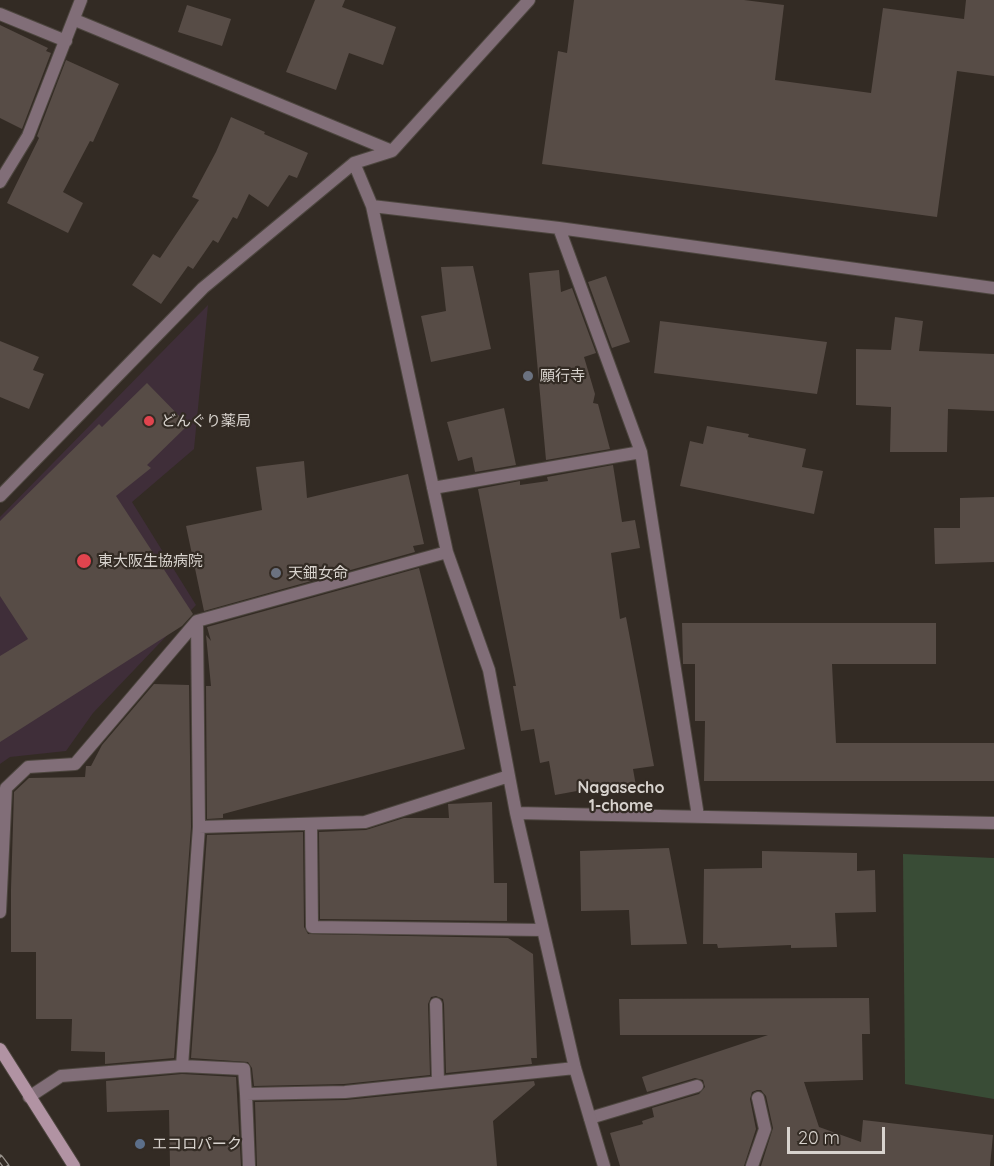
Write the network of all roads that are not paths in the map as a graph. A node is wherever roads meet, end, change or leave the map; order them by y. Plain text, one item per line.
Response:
1 (81, 0) edge
2 (529, 0) edge
3 (0, 14) edge
4 (75, 20) junction
5 (66, 40) junction
6 (392, 151) junction
7 (354, 163) junction
8 (0, 182) edge
9 (372, 206) junction
10 (559, 228) junction
11 (994, 288) edge
12 (641, 452) junction
13 (433, 488) junction
14 (0, 496) edge
15 (447, 552) junction
16 (197, 621) junction
17 (509, 776) junction
18 (516, 813) junction
19 (698, 816) junction
20 (994, 823) edge
21 (311, 824) junction
22 (199, 827) junction
23 (0, 912) edge
24 (543, 930) junction
25 (436, 1004) dead end
26 (0, 1049) edge
27 (182, 1066) junction
28 (575, 1068) junction
29 (438, 1082) junction
30 (698, 1086) dead end
31 (246, 1094) junction
32 (29, 1097) junction
33 (758, 1098) dead end
34 (590, 1118) junction
35 (74, 1166) edge
36 (249, 1166) edge
37 (604, 1166) edge
38 (752, 1166) edge

1 - 4 street
2 - 6 street
3 - 5 street
4 - 5 street
4 - 6 street
5 - 8 street
6 - 7 street
7 - 9 street
7 - 14 street
9 - 10 street
9 - 13 street
10 - 11 street
10 - 12 street
12 - 13 street
12 - 19 street
13 - 15 street
15 - 16 street
15 - 17 street
16 - 22 street
16 - 23 street
17 - 18 street
17 - 21 street
18 - 19 street
18 - 24 street
19 - 20 street
21 - 22 street
21 - 24 street
22 - 27 street
24 - 28 street
25 - 29 street
26 - 32 street
27 - 31 street
27 - 32 street
28 - 29 street
28 - 34 street
29 - 31 street
30 - 34 street
31 - 36 street
32 - 35 street
33 - 38 street
34 - 37 street

